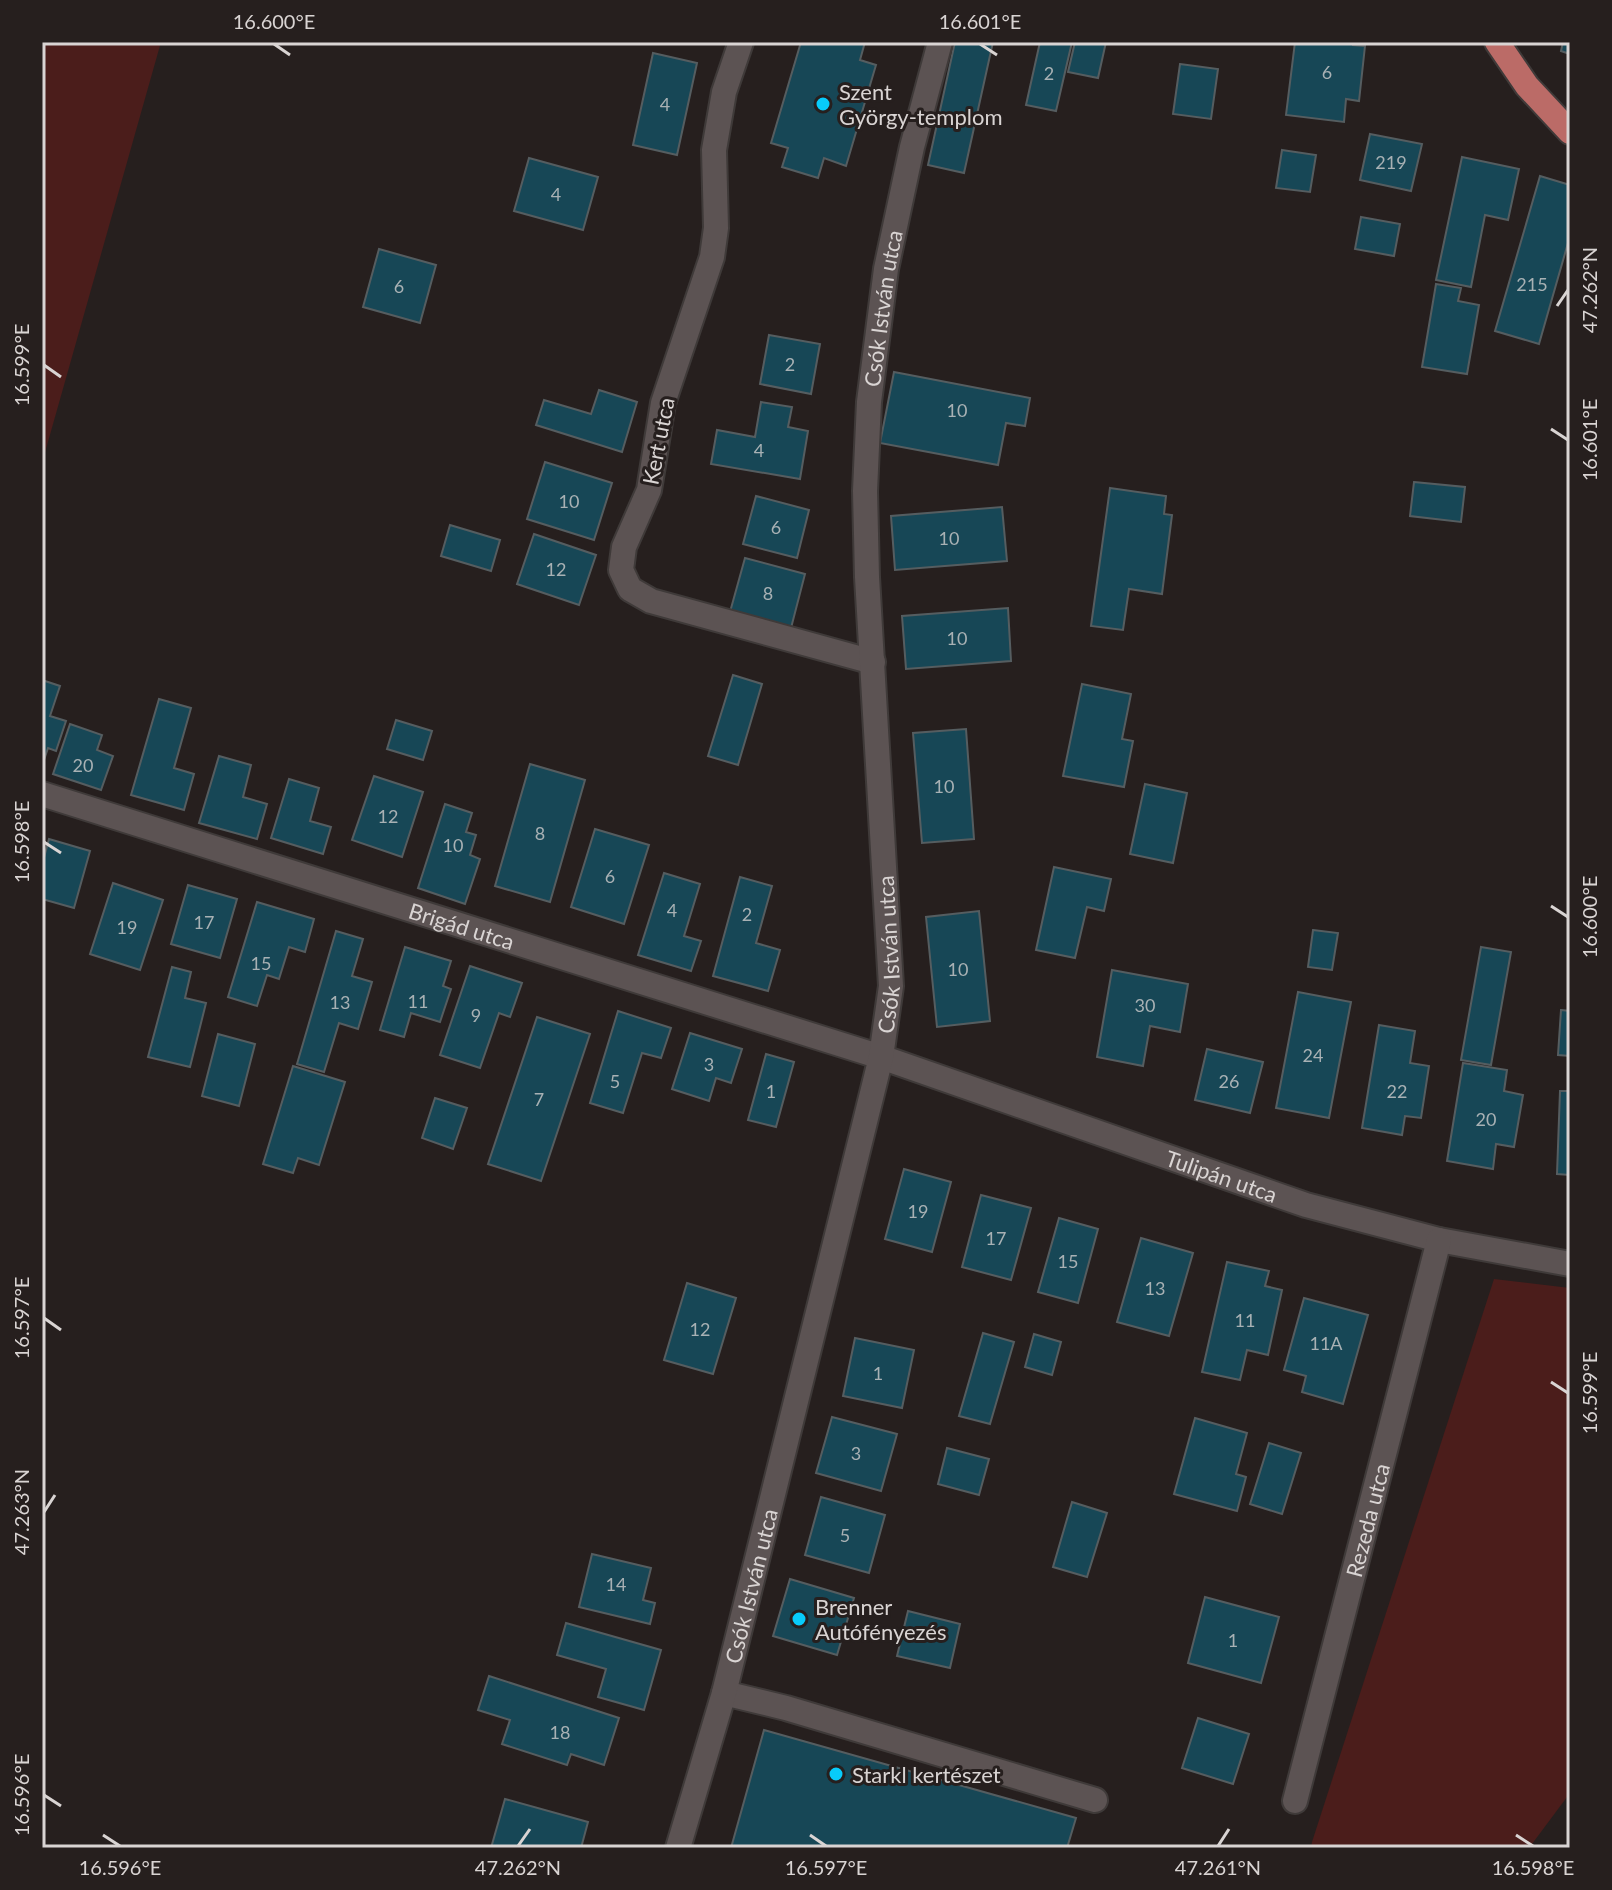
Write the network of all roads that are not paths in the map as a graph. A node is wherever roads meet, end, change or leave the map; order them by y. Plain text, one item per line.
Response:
1 (741, 42) edge
2 (940, 42) edge
3 (1497, 42) edge
4 (1570, 132) edge
5 (873, 662) junction
6 (42, 794) edge
7 (881, 1057) junction
8 (1439, 1240) junction
9 (1570, 1264) edge
10 (724, 1693) junction
11 (1095, 1800) dead end
12 (1295, 1801) dead end
13 (678, 1848) edge

1 - 5 street, Kert utca
2 - 5 street, Csók István utca
3 - 4 main road
5 - 7 street, Csók István utca
6 - 7 street, Brigád utca
7 - 8 street, Tulipán utca
7 - 10 street, Csók István utca
8 - 9 street, Tulipán utca
8 - 12 street, Rezeda utca
10 - 11 street
10 - 13 street, Csók István utca

